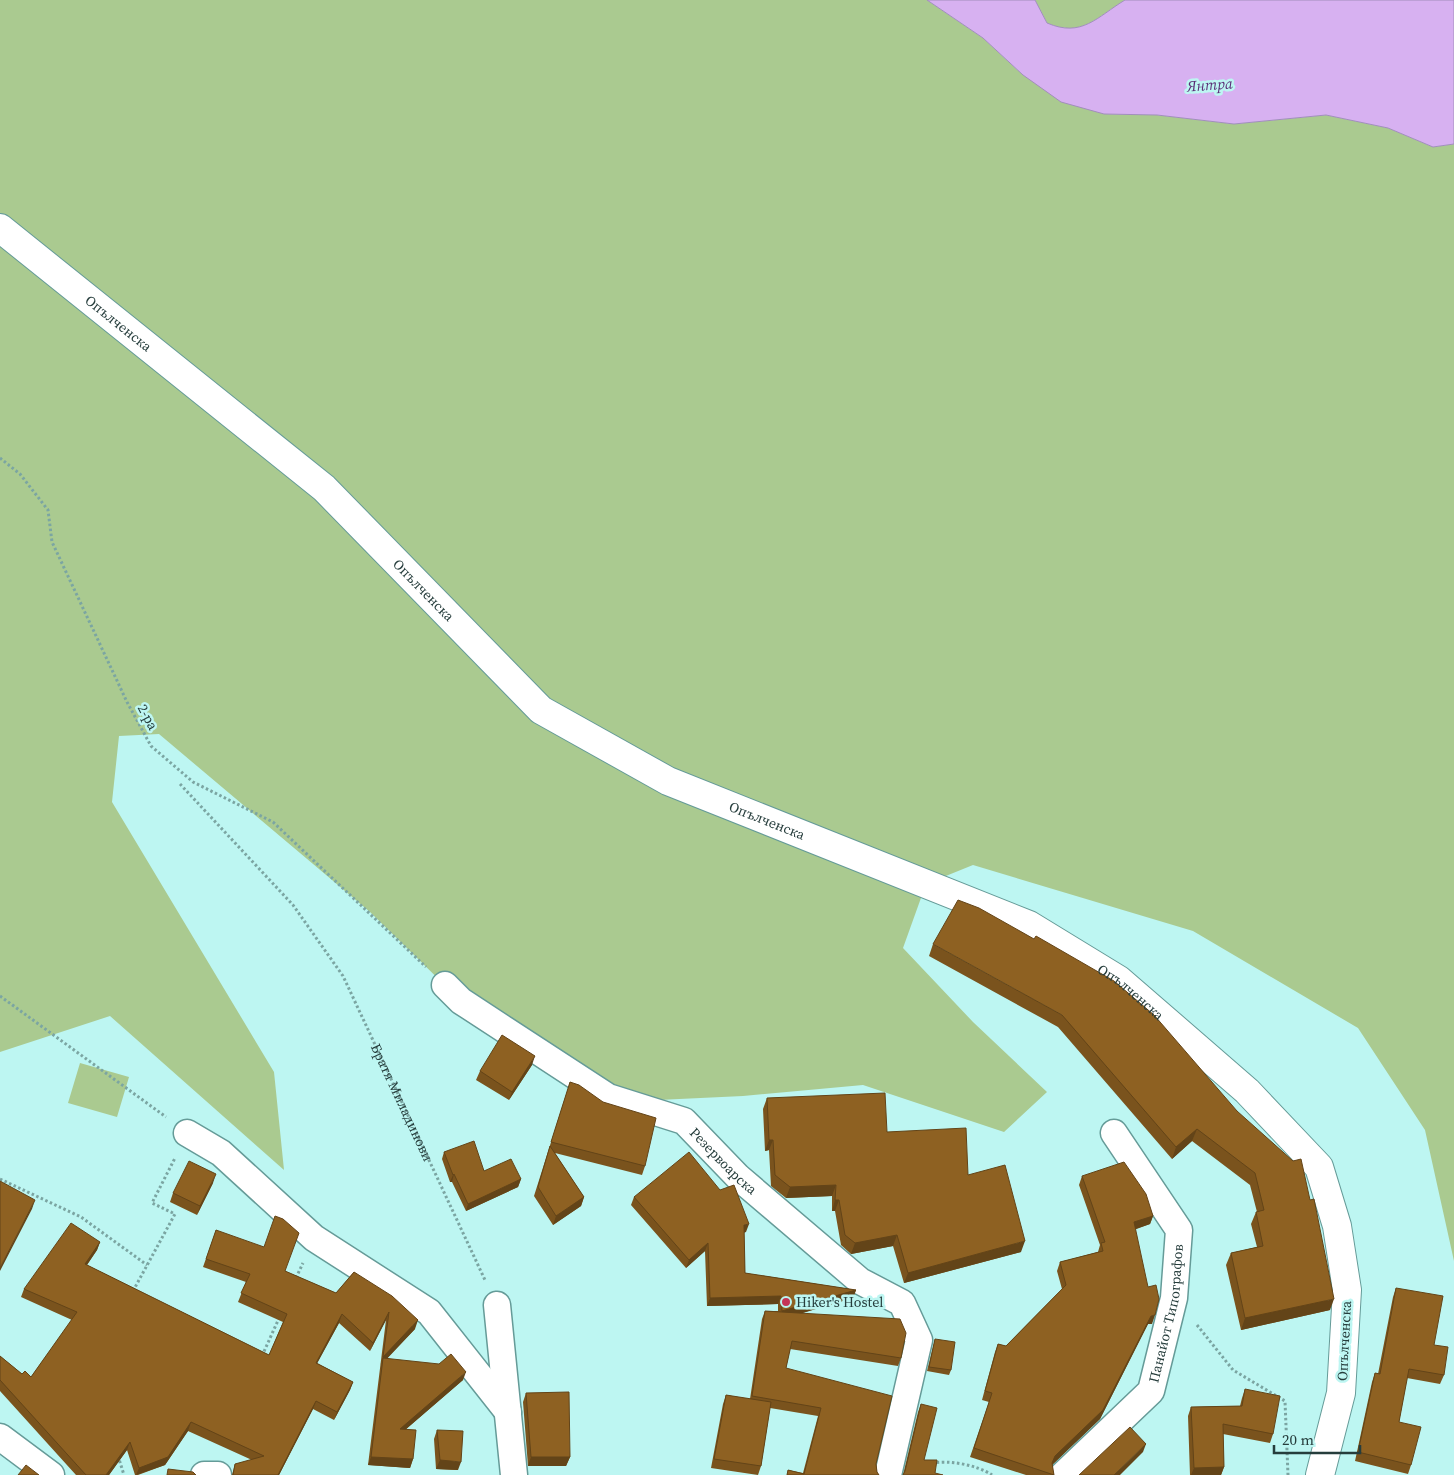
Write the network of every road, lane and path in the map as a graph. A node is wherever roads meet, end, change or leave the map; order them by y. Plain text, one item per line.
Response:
1 (0, 228) edge
2 (0, 458) edge
3 (180, 784) dead end
4 (445, 985) joint
5 (0, 996) edge
6 (187, 1133) junction
7 (1114, 1133) dead end
8 (0, 1179) edge
9 (314, 1238) junction
10 (147, 1265) junction
11 (295, 1281) edge
12 (1174, 1298) junction
13 (128, 1299) edge
14 (497, 1305) joint
15 (284, 1307) edge
16 (261, 1360) edge
17 (508, 1412) junction
18 (0, 1437) edge
19 (116, 1447) edge
20 (924, 1465) edge
21 (51, 1475) edge
22 (124, 1475) edge
23 (204, 1475) edge
24 (218, 1475) edge
25 (514, 1475) edge
26 (888, 1475) edge
27 (992, 1475) edge
28 (1063, 1475) edge
29 (1288, 1475) edge
30 (1320, 1475) edge

1 - 30 street, Опълченска
2 - 4 path, 2-ра
3 - 14 path, Братя Миладинови
4 - 26 street, Резервоарска
5 - 6 path
6 - 9 street
6 - 10 path
7 - 12 street, Панайот Типографов
8 - 10 path
9 - 11 path
9 - 17 street
10 - 13 path
12 - 28 street, Панайот Типографов
12 - 29 path
14 - 17 street
15 - 16 path
17 - 25 street
18 - 21 street
19 - 22 path
20 - 27 path
23 - 24 street

